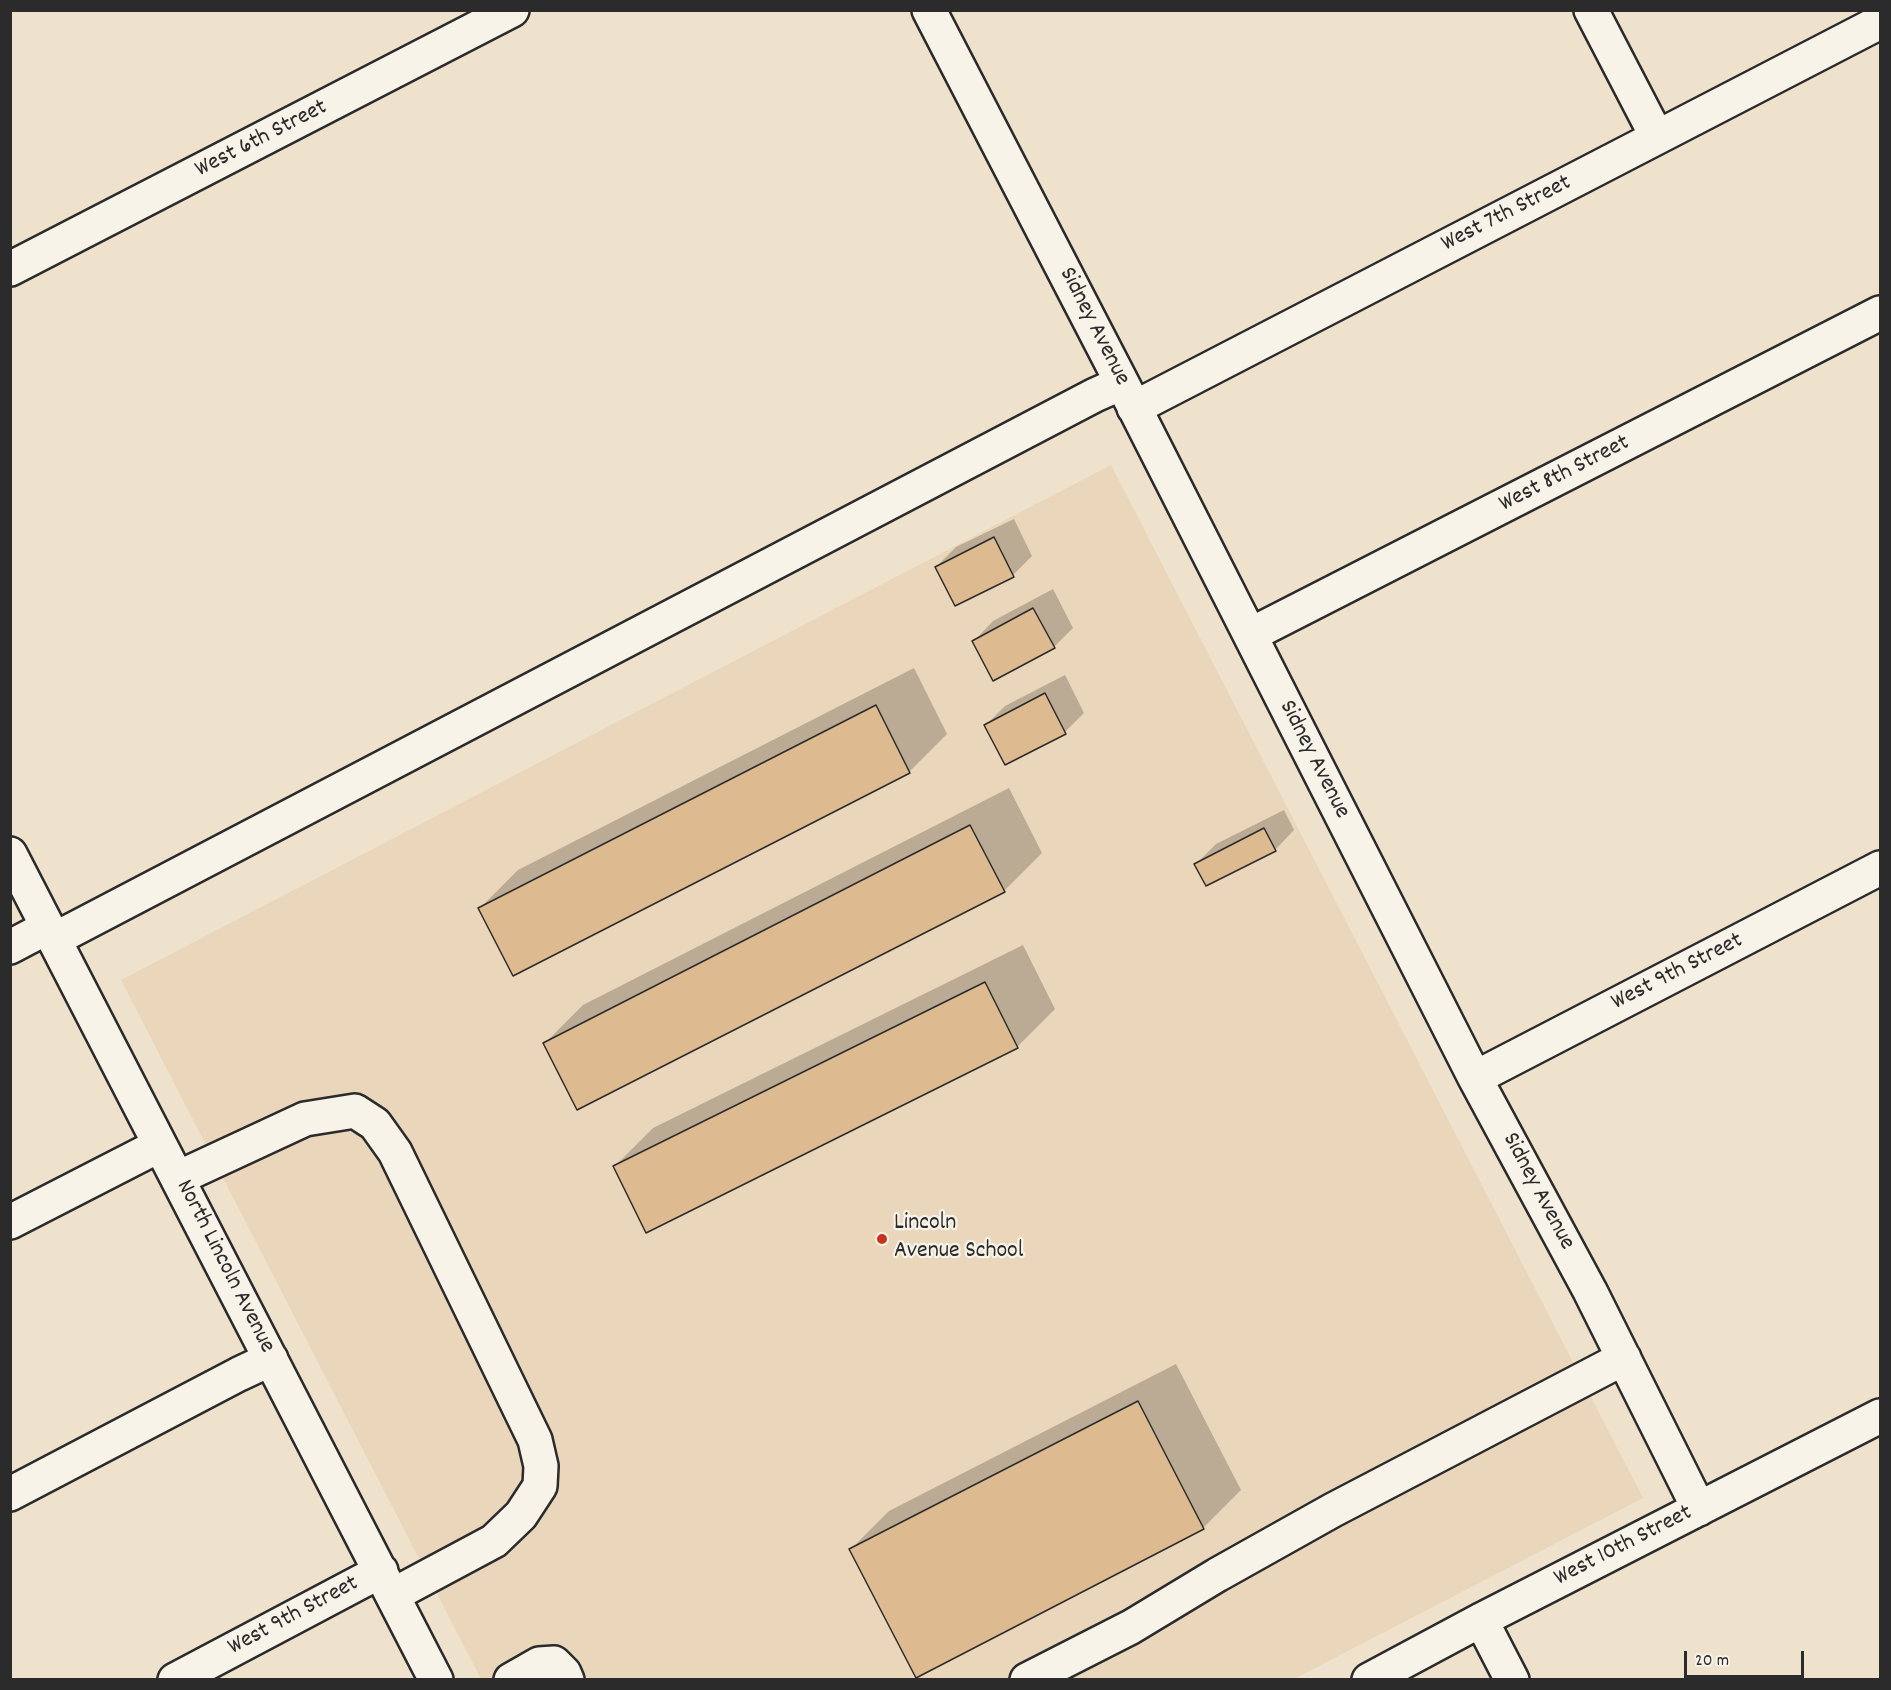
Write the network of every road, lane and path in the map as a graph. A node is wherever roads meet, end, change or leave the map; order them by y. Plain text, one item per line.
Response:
1 (512, 10) edge
2 (929, 10) edge
3 (1591, 10) edge
4 (1881, 22) edge
5 (1657, 137) junction
6 (10, 269) edge
7 (1881, 313) edge
8 (1128, 395) junction
9 (1250, 635) junction
10 (10, 854) edge
11 (1881, 868) edge
12 (52, 933) junction
13 (10, 947) edge
14 (1475, 1078) junction
15 (160, 1145) junction
16 (178, 1178) junction
17 (10, 1222) edge
18 (1624, 1358) junction
19 (272, 1359) junction
20 (1881, 1416) edge
21 (10, 1494) edge
22 (1699, 1509) junction
23 (387, 1583) junction
24 (1481, 1620) junction
25 (175, 1680) edge
26 (436, 1680) edge
27 (511, 1680) edge
28 (567, 1680) edge
29 (1027, 1680) edge
30 (1369, 1680) edge
31 (1512, 1680) edge

1 - 6 street, West 6th Street
2 - 8 street, Sidney Avenue
3 - 5 street
4 - 5 street, West 7th Street
5 - 8 street, West 7th Street
7 - 9 street, West 8th Street
8 - 9 street, Sidney Avenue
8 - 12 street, West 7th Street
9 - 14 street, Sidney Avenue
10 - 12 street, North Lincoln Avenue
11 - 14 street, West 9th Street
12 - 13 street, West 7th Street
12 - 15 street, North Lincoln Avenue
14 - 18 street, Sidney Avenue
15 - 16 street, North Lincoln Avenue
15 - 17 street
16 - 19 street, North Lincoln Avenue
16 - 23 street, West 9th Street
18 - 22 street, Sidney Avenue
18 - 29 street
19 - 21 street
19 - 23 street, North Lincoln Avenue
20 - 22 street, West 10th Street
22 - 24 street, West 10th Street
23 - 25 street, West 9th Street
23 - 26 street, North Lincoln Avenue
24 - 30 street, West 10th Street
24 - 31 street
27 - 28 street

